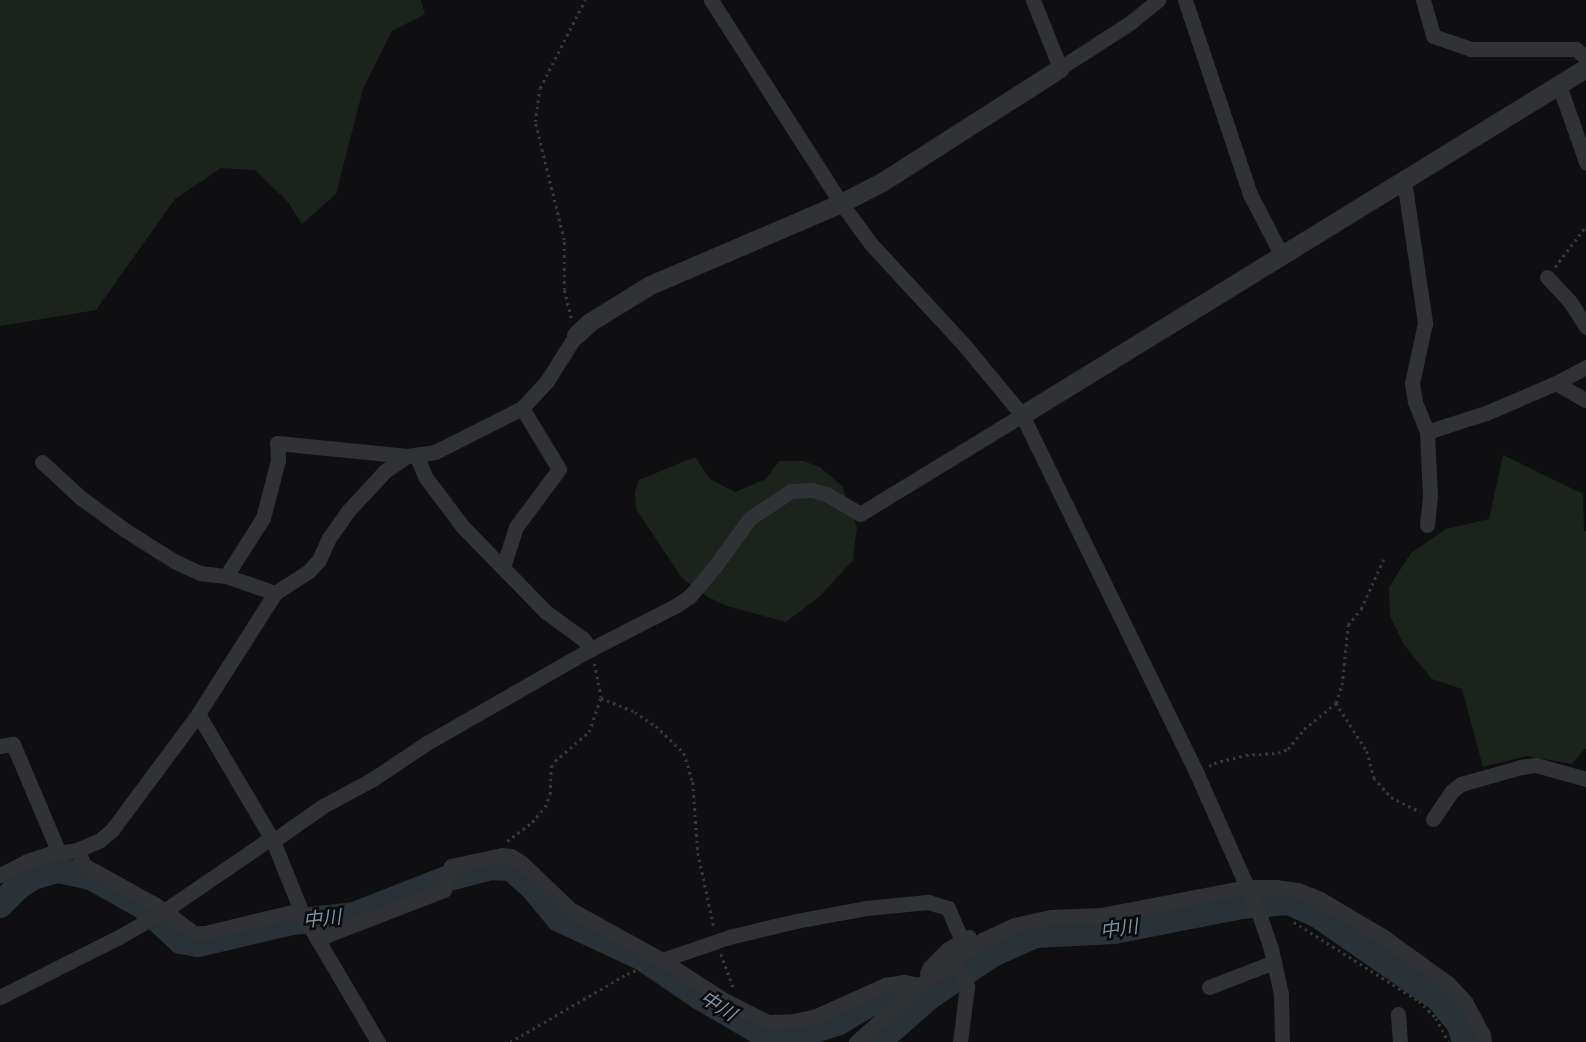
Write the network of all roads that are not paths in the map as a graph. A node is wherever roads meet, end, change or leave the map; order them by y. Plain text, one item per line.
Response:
1 (711, 0) edge
2 (1033, 0) edge
3 (1158, 0) edge
4 (1185, 0) edge
5 (1423, 0) edge
6 (1586, 58) edge
7 (1060, 68) junction
8 (1586, 68) edge
9 (1559, 85) junction
10 (1586, 162) edge
11 (1404, 180) junction
12 (841, 203) junction
13 (1282, 256) junction
14 (1547, 277) road end
15 (1586, 327) edge
16 (576, 335) joint
17 (1586, 367) edge
18 (1556, 383) junction
19 (1586, 400) edge
20 (522, 408) junction
21 (1022, 415) junction
22 (1427, 432) junction
23 (412, 455) junction
24 (42, 462) dead end
25 (1426, 525) dead end
26 (503, 567) junction
27 (226, 576) junction
28 (275, 593) junction
29 (591, 649) junction
30 (198, 714) junction
31 (0, 746) edge
32 (1586, 779) edge
33 (1433, 819) road end
34 (272, 840) junction
35 (76, 850) junction
36 (59, 853) junction
37 (0, 875) edge
38 (1248, 891) junction
39 (164, 911) junction
40 (307, 922) junction
41 (1025, 923) junction
42 (962, 941) junction
43 (662, 960) junction
44 (1274, 962) junction
45 (955, 964) junction
46 (922, 983) junction
47 (1209, 987) dead end
48 (0, 997) edge
49 (1398, 1014) dead end
50 (1484, 1038) edge
51 (378, 1042) edge
52 (856, 1042) edge
53 (960, 1042) edge
54 (1282, 1042) edge
55 (1400, 1042) edge
56 (1498, 1042) edge

1 - 12 street
2 - 7 street
3 - 7 street
4 - 13 street
5 - 6 street
7 - 12 street
8 - 9 street
9 - 10 street
9 - 11 street
11 - 13 street
11 - 22 street
12 - 16 street
12 - 21 street
13 - 21 street
14 - 15 street
16 - 20 street
17 - 18 street
18 - 19 street
18 - 22 street
20 - 23 street
20 - 26 street
21 - 29 street
21 - 38 street
22 - 25 street
23 - 26 street
23 - 27 street
23 - 28 street
24 - 27 street
26 - 29 street
27 - 28 street
28 - 30 street
29 - 34 street
30 - 34 street
30 - 35 street
31 - 36 street
32 - 33 street
34 - 39 street
34 - 40 street
35 - 36 street
35 - 39 street
36 - 37 street
38 - 41 street
38 - 44 street
38 - 50 street
39 - 40 street
39 - 48 street
40 - 43 street
40 - 51 street
41 - 42 street
41 - 45 street
42 - 43 street
42 - 46 street
43 - 46 street
44 - 47 street
44 - 54 street
45 - 46 street
45 - 53 street
46 - 52 street
49 - 55 street
50 - 56 street

